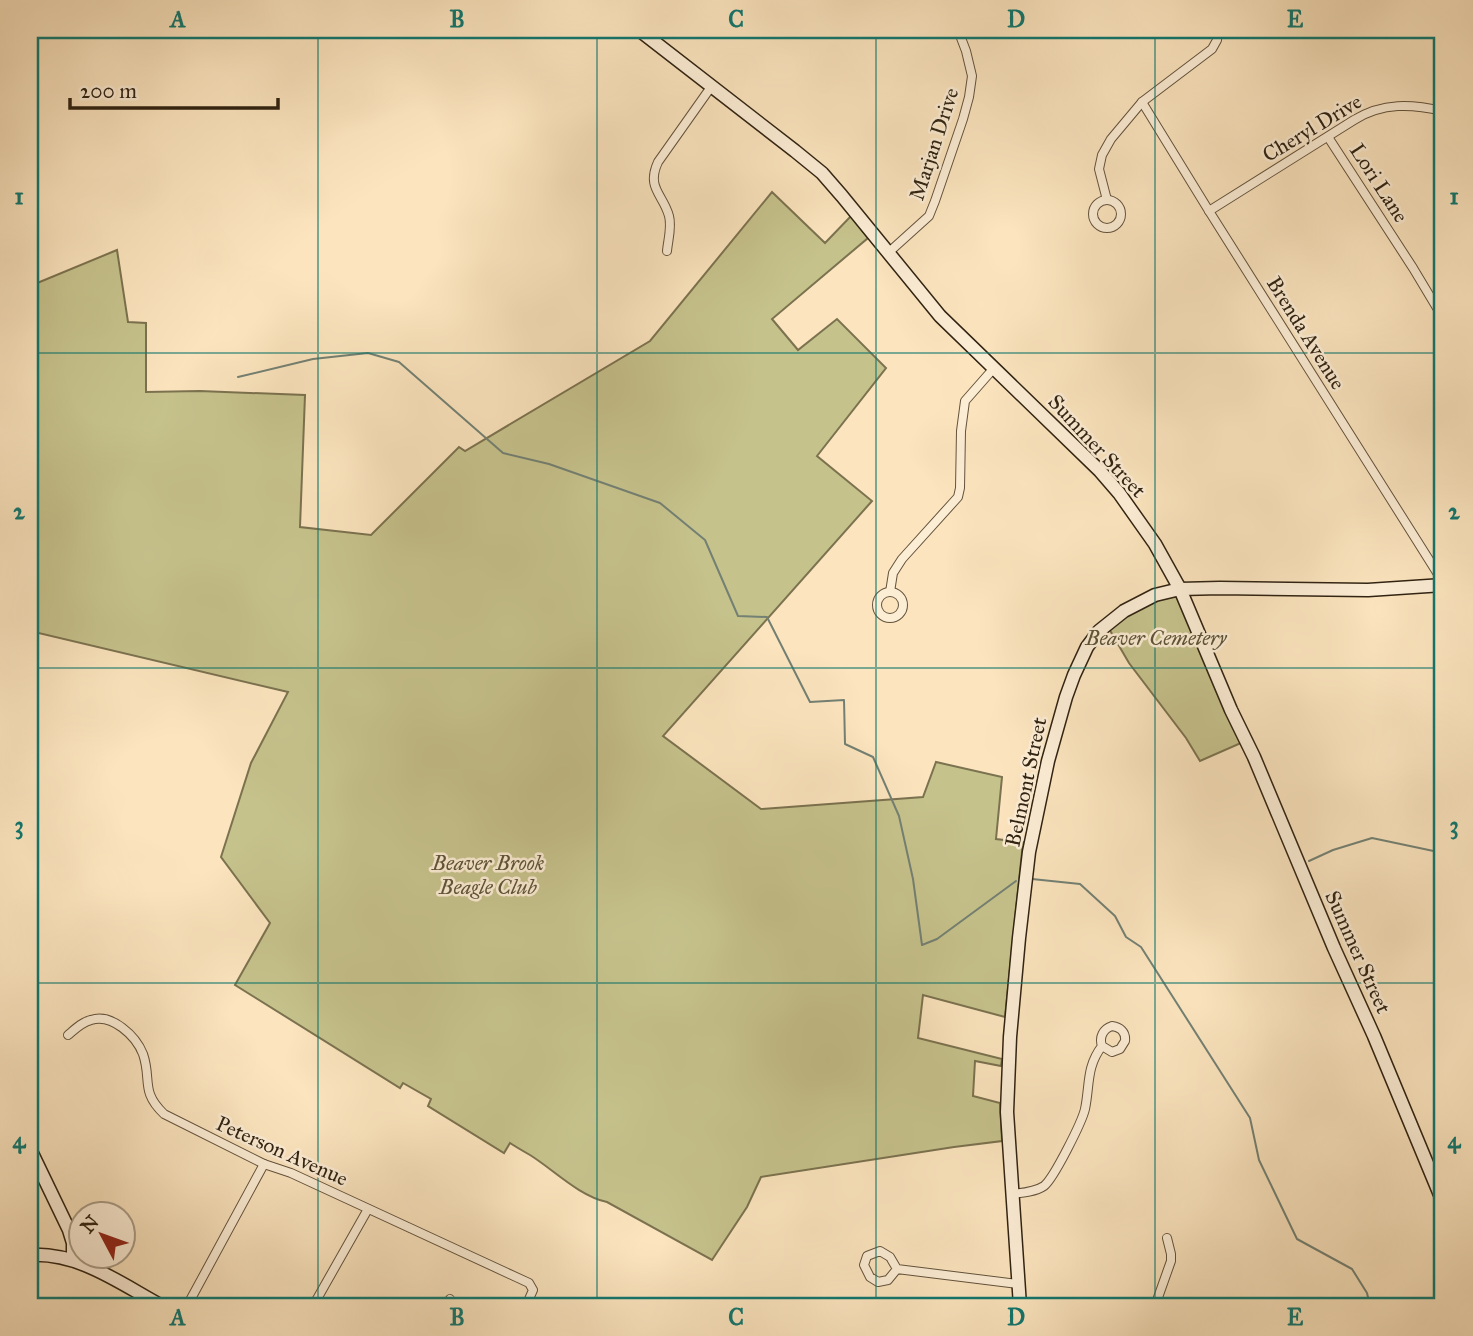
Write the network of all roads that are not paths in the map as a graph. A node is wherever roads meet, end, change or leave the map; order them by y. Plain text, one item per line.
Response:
1 (639, 30) edge
2 (958, 30) edge
3 (1218, 30) edge
4 (711, 87) junction
5 (1142, 102) junction
6 (1443, 111) edge
7 (1328, 137) junction
8 (1107, 200) dead end
9 (1209, 211) junction
10 (667, 251) dead end
11 (888, 253) junction
12 (1443, 318) edge
13 (994, 368) junction
14 (1168, 566) junction
15 (1443, 583) edge
16 (1203, 588) junction
17 (1180, 589) junction
18 (890, 592) dead end
19 (1155, 595) junction
20 (1189, 611) junction
21 (68, 1035) dead end
22 (1102, 1046) dead end
23 (30, 1149) edge
24 (264, 1164) junction
25 (1012, 1194) junction
26 (1443, 1202) edge
27 (368, 1209) junction
28 (66, 1224) edge
29 (1167, 1238) dead end
30 (30, 1255) edge
31 (66, 1258) edge
32 (898, 1269) dead end
33 (96, 1270) edge
34 (1018, 1284) junction
35 (162, 1306) edge
36 (187, 1306) edge
37 (313, 1306) edge
38 (526, 1306) edge
39 (1020, 1306) edge
40 (1155, 1306) edge

1 - 4 street, Summer Street
2 - 11 street, Marjan Drive
3 - 5 street
4 - 10 street
4 - 11 street, Summer Street
5 - 8 street
5 - 9 street, Brenda Avenue
6 - 7 street, Cheryl Drive
7 - 9 street, Cheryl Drive
7 - 12 street, Lori Lane
9 - 15 street, Brenda Avenue
11 - 13 street, Summer Street
13 - 14 street, Summer Street
13 - 18 street
14 - 17 street, Summer Street
14 - 19 street
15 - 16 street, Belmont Street
16 - 17 street, Belmont Street
16 - 20 street
17 - 19 street, Belmont Street
17 - 20 street, Summer Street
19 - 25 street, Belmont Street
20 - 26 street, Summer Street
21 - 24 street, Peterson Avenue
22 - 25 street
23 - 28 street
24 - 27 street, Peterson Avenue
24 - 36 street
25 - 34 street, Belmont Street
27 - 37 street
27 - 38 street, Peterson Avenue
29 - 40 street
30 - 31 street
32 - 34 street
33 - 35 street
34 - 39 street, Belmont Street

